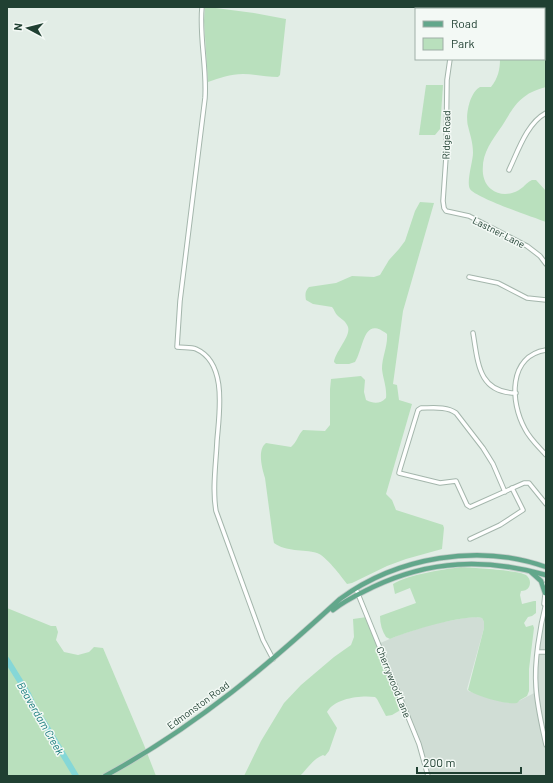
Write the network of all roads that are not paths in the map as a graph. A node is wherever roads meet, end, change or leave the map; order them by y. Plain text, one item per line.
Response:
1 (202, 7) edge
2 (450, 60) edge
3 (546, 112) edge
4 (509, 170) dead end
5 (445, 210) joint
6 (546, 264) edge
7 (469, 277) dead end
8 (546, 300) edge
9 (473, 333) dead end
10 (546, 350) edge
11 (516, 393) junction
12 (546, 455) edge
13 (512, 488) junction
14 (505, 492) junction
15 (546, 504) edge
16 (470, 539) dead end
17 (546, 567) edge
18 (528, 570) junction
19 (546, 575) edge
20 (546, 584) edge
21 (356, 589) junction
22 (545, 593) junction
23 (358, 594) junction
24 (546, 603) edge
25 (544, 613) junction
26 (295, 639) junction
27 (538, 652) junction
28 (546, 652) edge
29 (273, 658) junction
30 (546, 745) edge
31 (105, 776) edge
32 (428, 776) edge

1 - 29 street
2 - 5 street, Ridge Road
3 - 4 street
5 - 6 street, Lastner Lane
7 - 8 street
9 - 11 street
10 - 11 street
11 - 12 street
13 - 14 street
13 - 15 street
13 - 16 street
14 - 14 street
17 - 21 main road, Edmonston Road
18 - 19 main road, Edmonston Road
18 - 22 main road
18 - 23 main road, Edmonston Road
20 - 22 street
21 - 23 street, Cherrywood Lane
21 - 26 main road, Edmonston Road
22 - 25 street
23 - 26 main road, Edmonston Road
23 - 32 street, Cherrywood Lane
24 - 25 street
25 - 27 street
26 - 29 main road, Edmonston Road
27 - 28 street
27 - 30 street
29 - 31 main road, Edmonston Road

